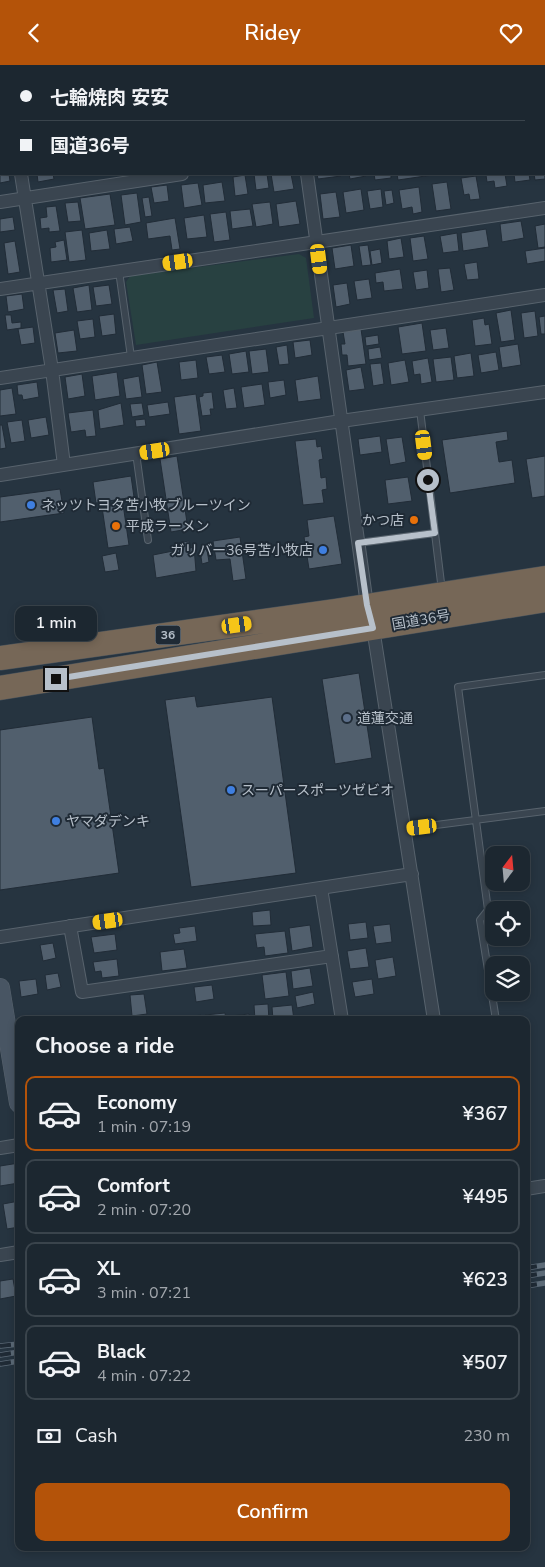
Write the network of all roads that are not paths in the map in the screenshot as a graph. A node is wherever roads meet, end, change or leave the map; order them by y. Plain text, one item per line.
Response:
1 (21, 175) edge
2 (175, 175) edge
3 (307, 175) edge
4 (25, 198) junction
5 (0, 202) edge
6 (545, 208) edge
7 (317, 242) junction
8 (119, 271) junction
9 (39, 283) junction
10 (0, 289) edge
11 (545, 295) edge
12 (328, 327) junction
13 (131, 357) junction
14 (52, 370) junction
15 (0, 378) edge
16 (545, 391) edge
17 (420, 409) junction
18 (342, 421) junction
19 (136, 453) junction
20 (64, 465) junction
21 (0, 475) edge
22 (435, 533) junction
23 (148, 539) dead end
24 (358, 543) junction
25 (545, 578) edge
26 (443, 594) junction
27 (545, 600) edge
28 (367, 605) junction
29 (373, 628) junction
30 (0, 658) edge
31 (545, 675) edge
32 (0, 688) edge
33 (545, 811) edge
34 (475, 820) junction
35 (405, 829) junction
36 (412, 874) junction
37 (321, 888) junction
38 (70, 926) junction
39 (0, 937) edge
40 (332, 956) junction
41 (0, 988) edge
42 (2, 1010) edge
43 (341, 1016) edge
44 (433, 1016) edge
45 (495, 1016) edge
46 (15, 1077) edge
47 (15, 1145) edge
48 (0, 1147) edge
49 (545, 1186) edge
50 (530, 1188) edge
51 (15, 1253) edge
52 (0, 1255) edge

1 - 4 street
2 - 4 street
3 - 7 street
4 - 5 street
4 - 9 street
6 - 7 street
7 - 8 street
7 - 12 street
8 - 9 street
8 - 13 lane
9 - 10 street
9 - 14 street
11 - 12 street
12 - 13 street
12 - 18 street
13 - 14 street
14 - 15 street
14 - 20 street
16 - 17 street
17 - 18 street
17 - 22 lane
18 - 19 street
18 - 24 street
19 - 20 street
19 - 23 lane
20 - 21 street
22 - 24 lane
22 - 26 lane
24 - 28 street
25 - 26 highway, 国道36号 / 36
26 - 28 highway, 国道36号 / 36
27 - 29 highway, 国道36号 / 36
28 - 29 street
28 - 30 highway, 国道36号 / 36
29 - 32 highway, 国道36号 / 36
29 - 35 street
31 - 34 lane
33 - 34 lane
34 - 35 lane
34 - 45 lane
35 - 36 street
36 - 37 street
36 - 44 street
37 - 38 street
37 - 40 street
38 - 39 street
38 - 40 street
40 - 43 street
41 - 42 street
42 - 46 street
47 - 48 street
49 - 50 street
51 - 52 street

